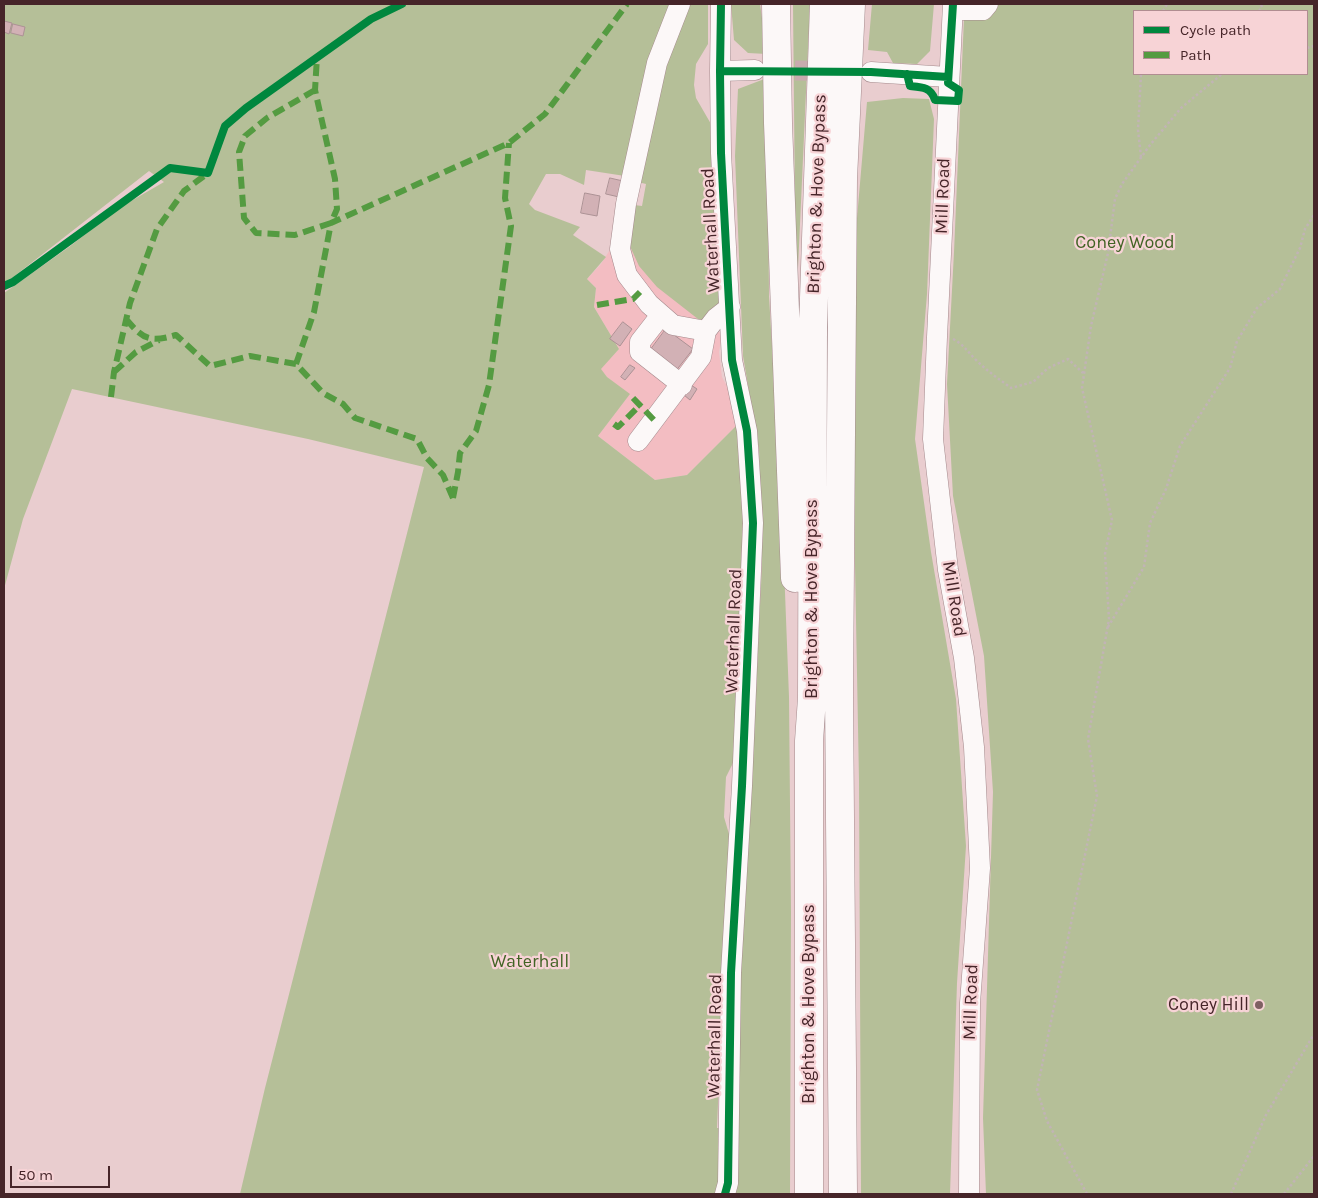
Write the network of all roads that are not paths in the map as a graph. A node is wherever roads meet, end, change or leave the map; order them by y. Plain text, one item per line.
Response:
1 (680, 4) edge
2 (721, 4) edge
3 (776, 4) edge
4 (824, 4) edge
5 (851, 4) edge
6 (988, 4) edge
7 (953, 7) edge
8 (755, 70) tunnel mouth
9 (720, 71) junction
10 (871, 72) dead end
11 (948, 77) junction
12 (730, 307) junction
13 (661, 315) junction
14 (706, 331) junction
15 (682, 385) junction
16 (638, 441) dead end
17 (809, 741) junction
18 (724, 1194) edge
19 (809, 1194) edge
20 (843, 1194) edge
21 (969, 1194) edge

1 - 13 street
2 - 9 street, Waterhall Road
3 - 17 highway
4 - 17 highway, Brighton & Hove Bypass
5 - 20 highway, Brighton & Hove Bypass
6 - 7 street
7 - 11 street, Mill Road
8 - 9 street
9 - 12 street, Waterhall Road
10 - 11 street
11 - 21 street, Mill Road
12 - 14 street
12 - 18 street, Waterhall Road
13 - 14 street
13 - 15 street
14 - 15 street
15 - 16 street
17 - 19 highway, Brighton & Hove Bypass

